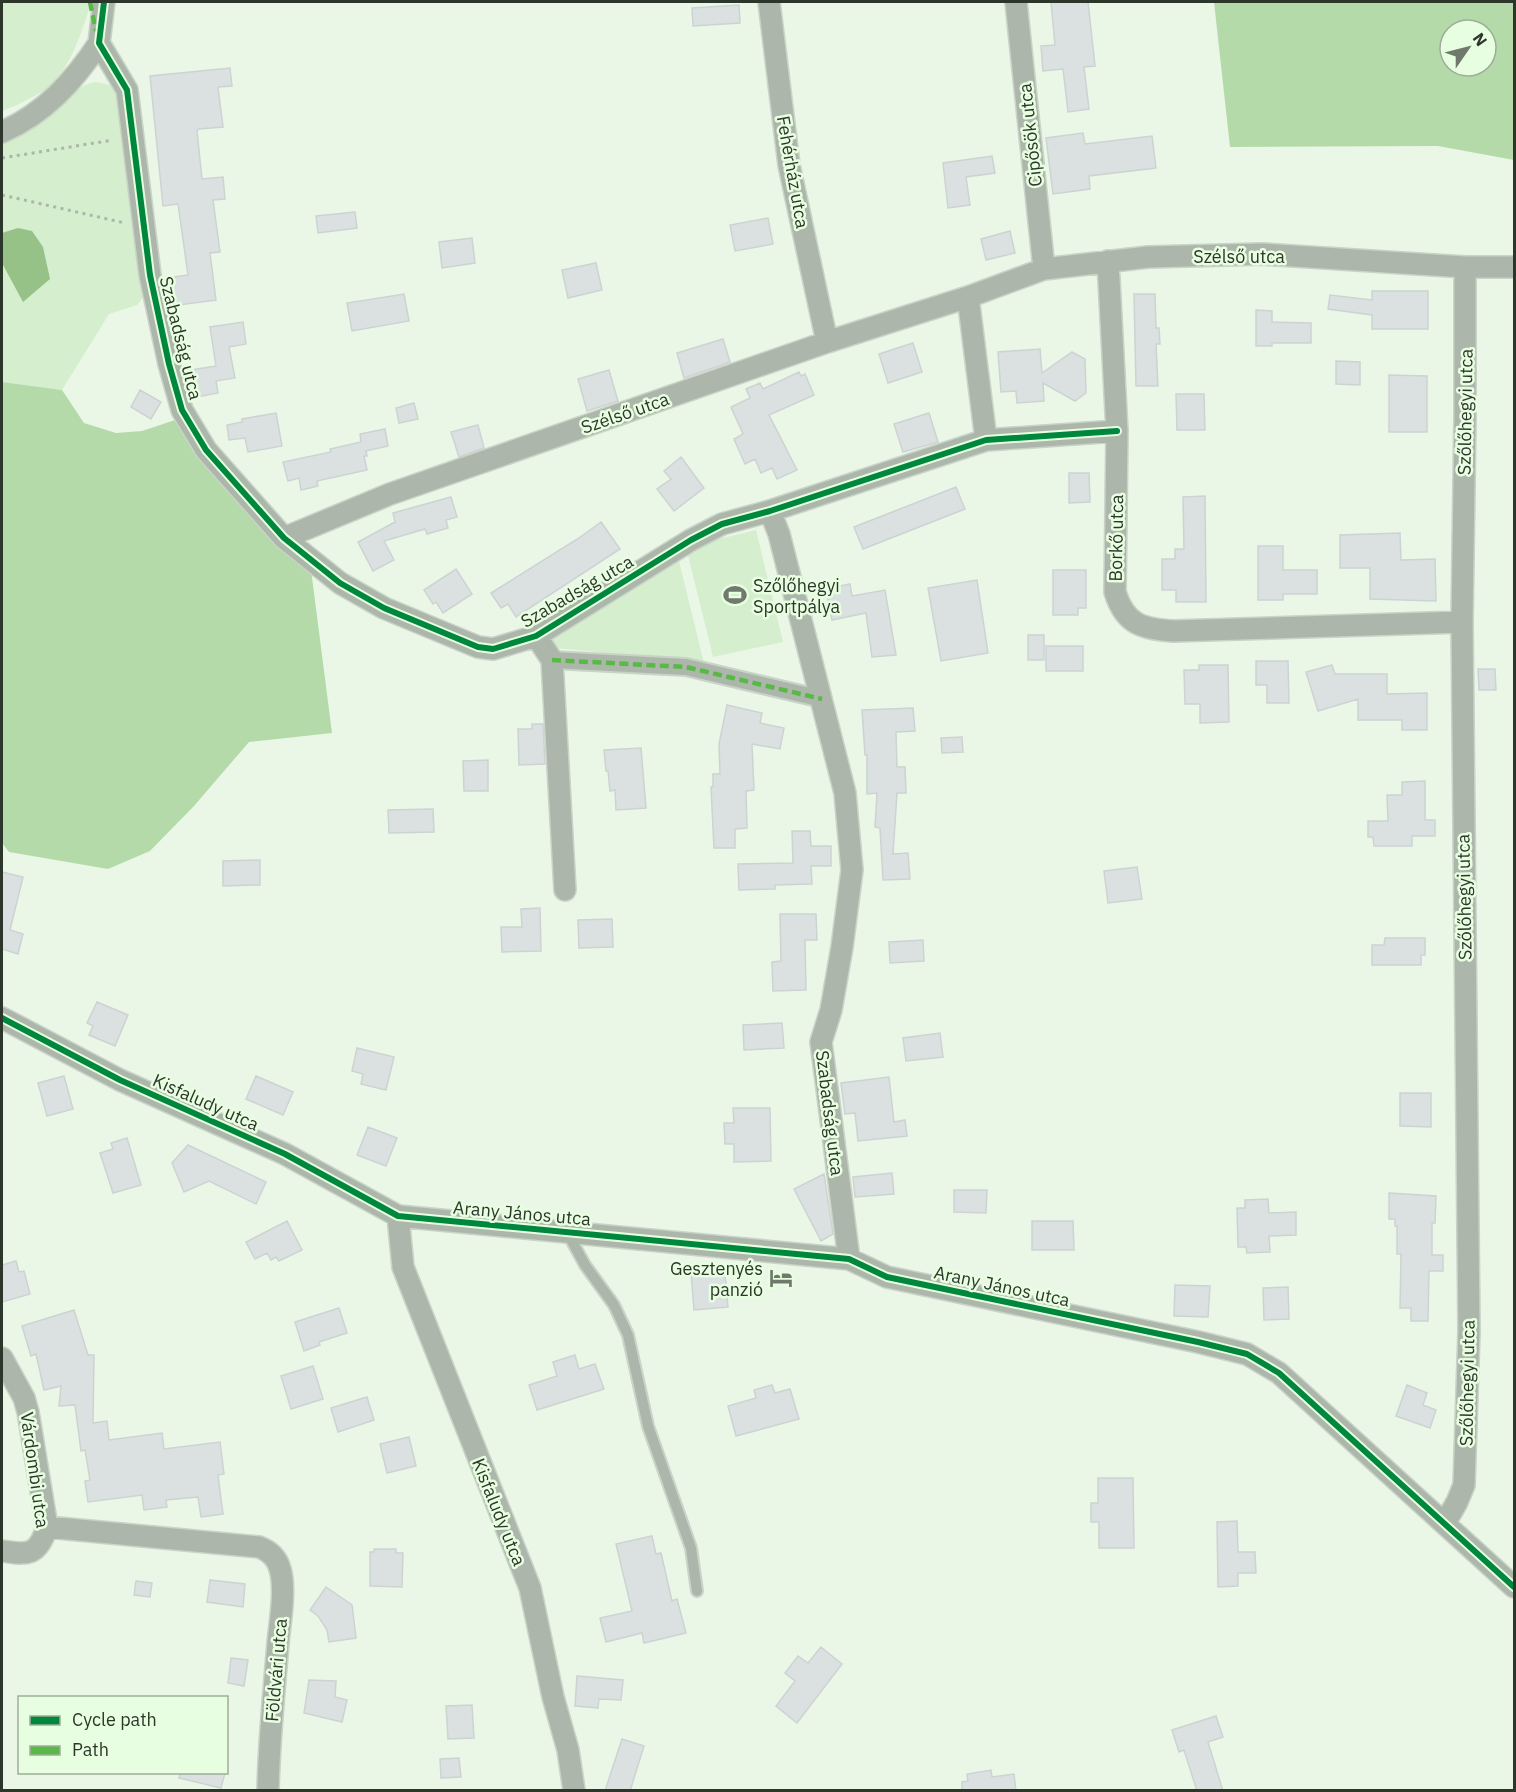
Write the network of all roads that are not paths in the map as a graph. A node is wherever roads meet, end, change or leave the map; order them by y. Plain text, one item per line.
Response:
1 (104, 2) edge
2 (769, 2) edge
3 (1016, 2) edge
4 (99, 43) junction
5 (2, 132) edge
6 (1108, 261) junction
7 (1465, 267) junction
8 (1515, 267) edge
9 (1044, 269) junction
10 (968, 297) junction
11 (827, 342) junction
12 (1117, 431) junction
13 (986, 440) junction
14 (770, 511) junction
15 (284, 538) junction
16 (1462, 622) junction
17 (536, 636) junction
18 (552, 660) junction
19 (822, 699) junction
20 (565, 890) dead end
21 (2, 1018) edge
22 (398, 1216) junction
23 (567, 1232) junction
24 (849, 1259) junction
25 (2, 1358) edge
26 (1444, 1523) junction
27 (47, 1527) junction
28 (2, 1551) edge
29 (1515, 1587) edge
30 (697, 1591) dead end
31 (268, 1791) edge
32 (574, 1791) edge

1 - 4 street
2 - 11 street, Fehérház utca
3 - 9 street, Cipősök utca
4 - 5 street
4 - 15 street, Szabadság utca
6 - 7 street, Szélső utca
6 - 9 street, Szélső utca
6 - 12 street, Borkő utca
7 - 8 street, Szélső utca
7 - 16 street, Szőlőhegyi utca
9 - 10 street, Szélső utca
10 - 11 street, Szélső utca
10 - 13 street
11 - 15 street, Szélső utca
12 - 13 street, Szabadság utca
12 - 16 street, Borkő utca
13 - 14 street, Szabadság utca
14 - 17 street, Szabadság utca
14 - 19 street, Szabadság utca
15 - 17 street, Szabadság utca
16 - 26 street, Szőlőhegyi utca
17 - 18 street
18 - 19 street
18 - 20 street
19 - 24 street, Szabadság utca
21 - 22 street, Kisfaludy utca
22 - 23 street, Arany János utca
22 - 32 street, Kisfaludy utca
23 - 24 street, Arany János utca
23 - 30 lane
24 - 26 street, Arany János utca
25 - 27 street, Várdombi utca
26 - 29 street, Arany János utca
27 - 28 street, Várdombi utca
27 - 31 street, Földvári utca

